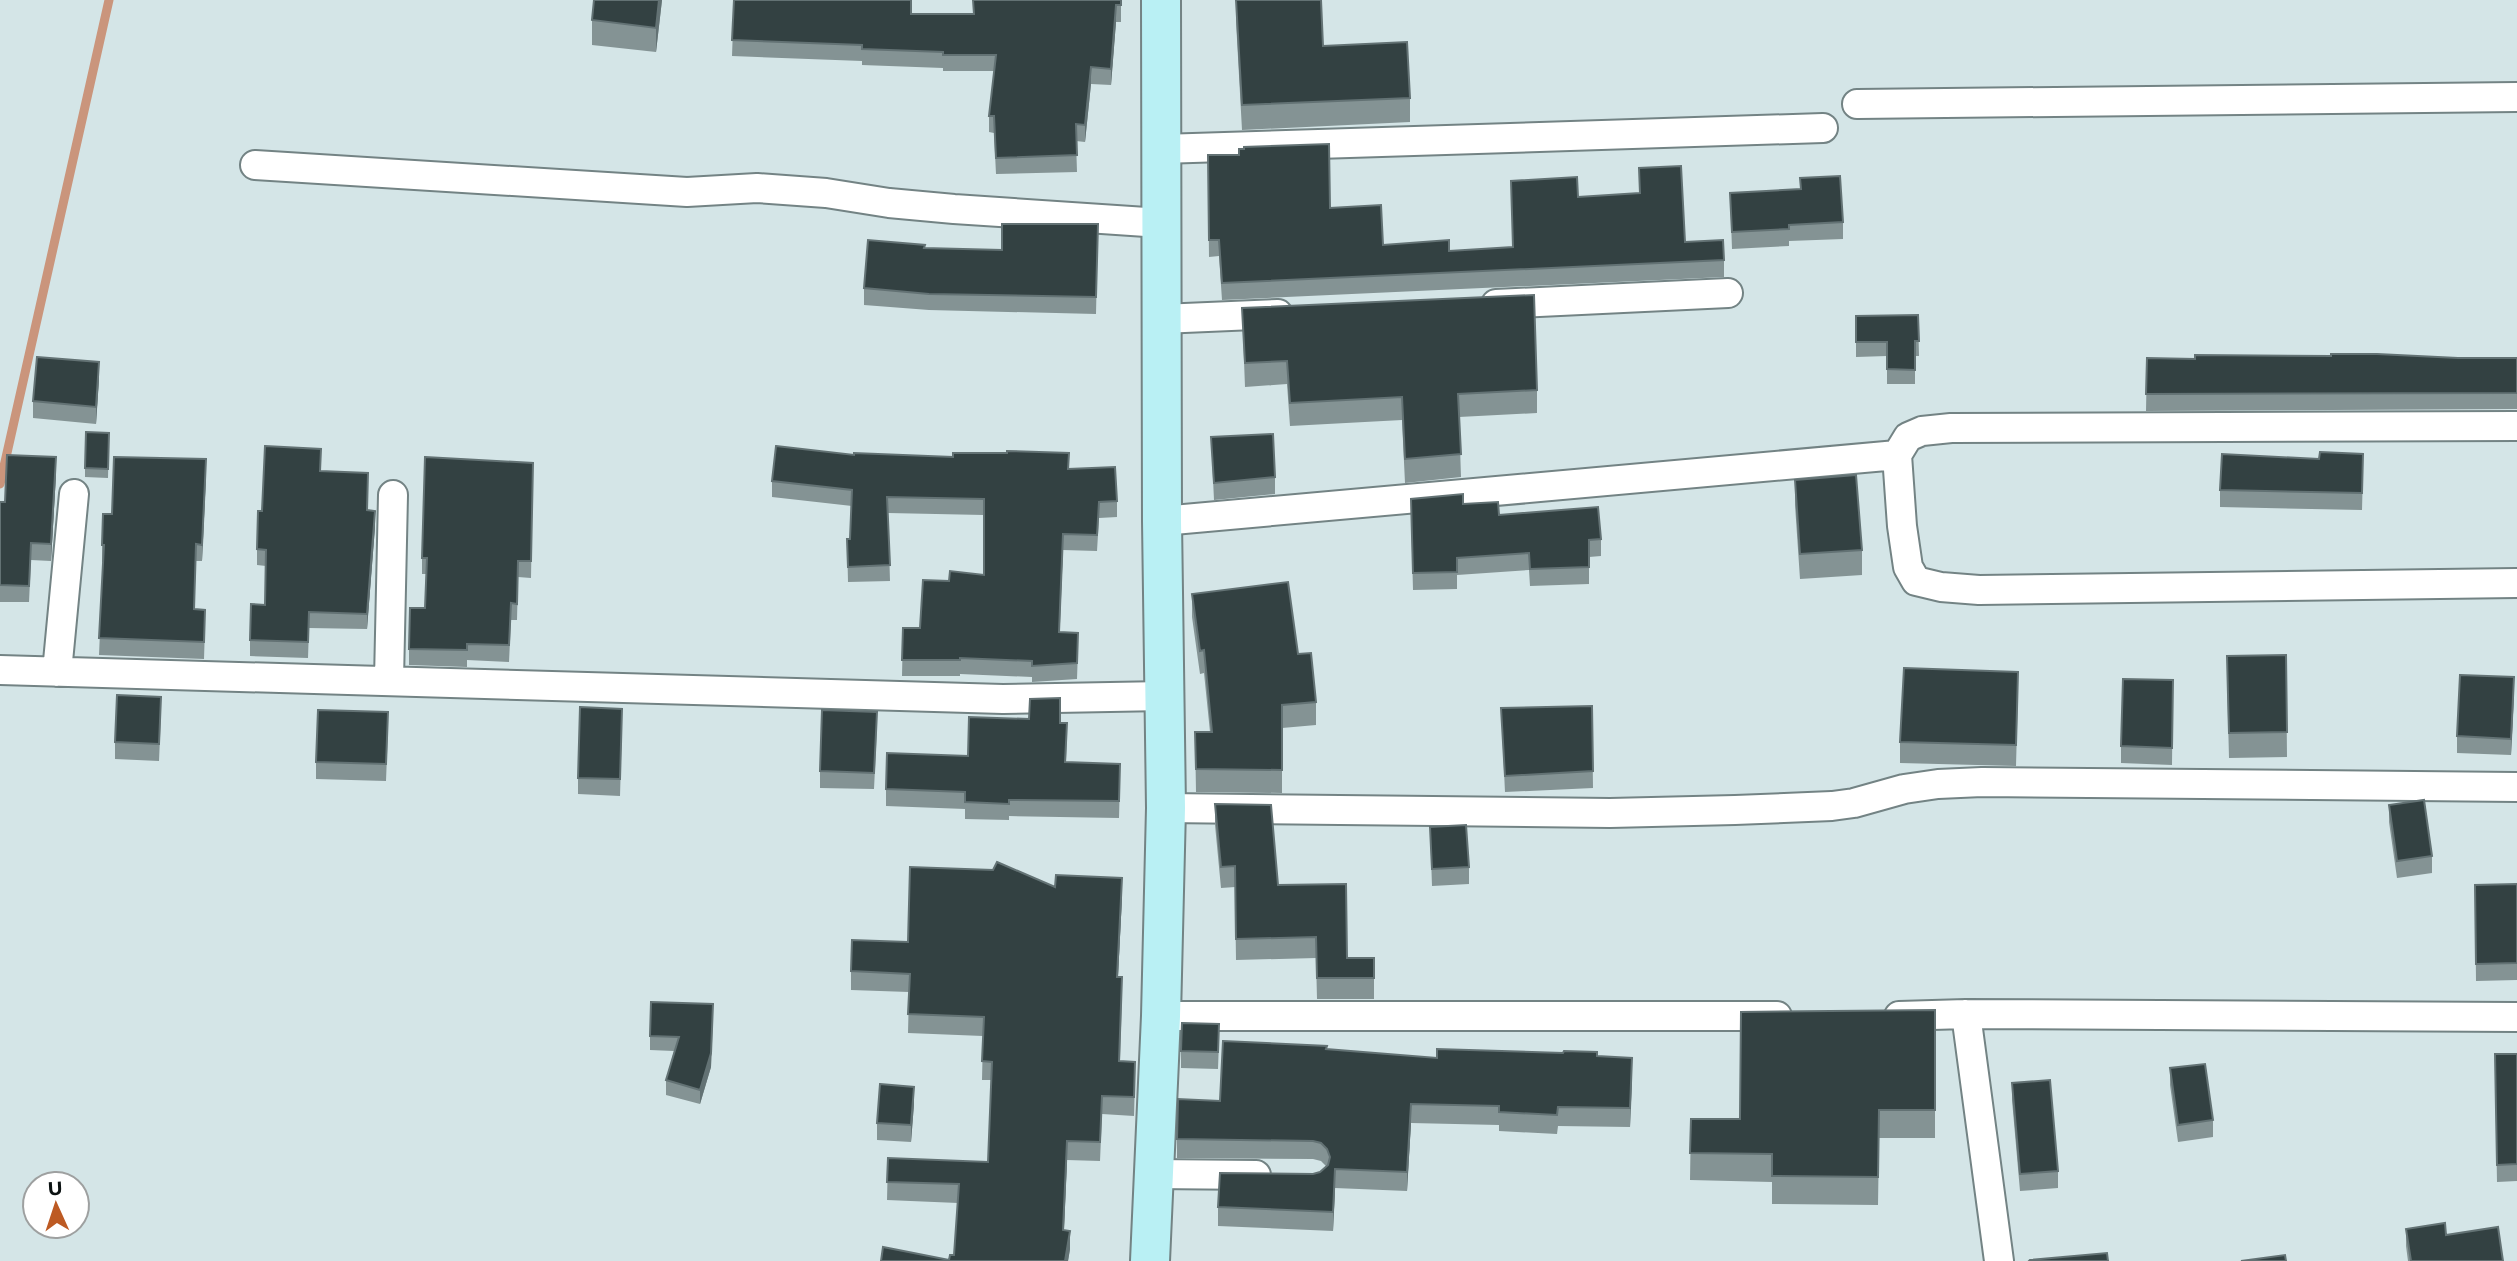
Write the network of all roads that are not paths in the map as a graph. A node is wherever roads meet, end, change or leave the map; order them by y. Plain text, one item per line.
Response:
1 (1161, 0) edge
2 (2517, 97) edge
3 (1857, 104) dead end
4 (1823, 128) dead end
5 (1161, 149) junction
6 (254, 165) dead end
7 (1161, 223) junction
8 (1728, 293) dead end
9 (1465, 305) edge
10 (1300, 313) edge
11 (1161, 319) junction
12 (2517, 426) edge
13 (1897, 455) junction
14 (74, 494) dead end
15 (393, 495) dead end
16 (1162, 521) junction
17 (2517, 583) edge
18 (0, 670) edge
19 (57, 672) junction
20 (389, 680) junction
21 (1164, 696) junction
22 (2517, 787) edge
23 (1166, 808) junction
24 (1966, 1014) junction
25 (1161, 1016) junction
26 (1804, 1016) edge
27 (1874, 1016) edge
28 (2517, 1017) edge
29 (1154, 1174) junction
30 (1287, 1175) edge
31 (1150, 1261) edge
32 (1999, 1261) edge

1 - 5 street
2 - 3 street
4 - 5 street
5 - 7 street
6 - 7 street
7 - 11 street
8 - 9 street
10 - 11 street
11 - 16 street
12 - 13 street
13 - 16 street
13 - 17 street
14 - 19 street
15 - 20 street
16 - 21 street
18 - 19 street
19 - 20 street
20 - 21 street
21 - 23 street
22 - 23 street
23 - 25 street
24 - 27 street
24 - 28 street
24 - 32 street
25 - 26 street
25 - 29 street
29 - 30 street
29 - 31 street

